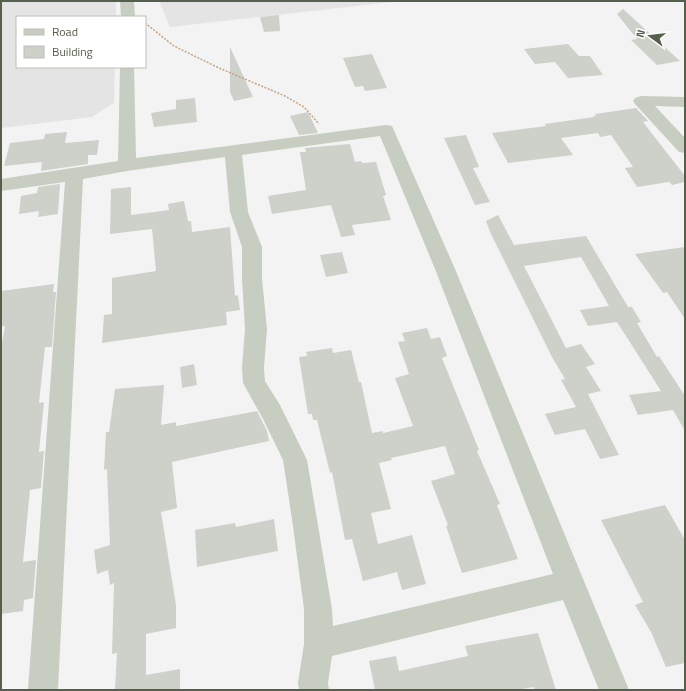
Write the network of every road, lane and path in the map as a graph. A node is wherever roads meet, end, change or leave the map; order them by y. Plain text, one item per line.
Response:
1 (128, 1) edge
2 (128, 16) edge
3 (146, 24) edge
4 (127, 68) edge
5 (685, 102) edge
6 (327, 137) junction
7 (685, 148) edge
8 (233, 151) junction
9 (127, 164) junction
10 (74, 175) junction
11 (1, 185) edge
12 (570, 584) junction
13 (319, 644) junction
14 (43, 690) edge
15 (314, 690) edge
16 (614, 690) edge

1 - 2 street
3 - 6 path
4 - 9 street
5 - 7 street
6 - 8 street
6 - 12 street
8 - 9 street
8 - 13 street
9 - 10 street
10 - 11 street
10 - 14 street
12 - 13 street
12 - 16 street
13 - 15 street

